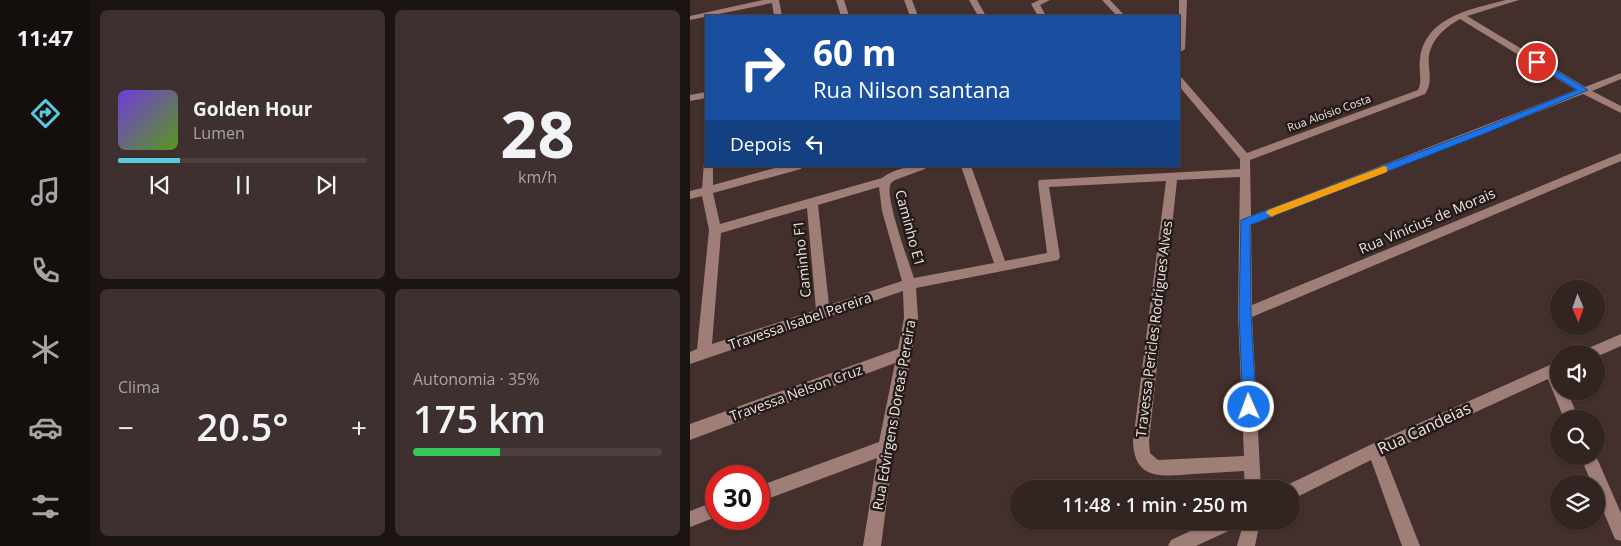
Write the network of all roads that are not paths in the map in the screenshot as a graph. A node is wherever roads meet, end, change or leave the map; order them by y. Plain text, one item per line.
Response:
1 (721, 0) edge
2 (775, 0) edge
3 (840, 0) edge
4 (908, 0) edge
5 (973, 0) edge
6 (1046, 0) edge
7 (1106, 0) edge
8 (1183, 0) edge
9 (1515, 0) edge
10 (721, 11) junction
11 (711, 15) edge
12 (778, 15) edge
13 (845, 15) edge
14 (914, 15) edge
15 (981, 15) edge
16 (1039, 15) edge
17 (1120, 15) edge
18 (1459, 15) junction
19 (705, 16) edge
20 (690, 18) edge
21 (1180, 49) edge
22 (1621, 76) edge
23 (1180, 81) edge
24 (1584, 90) junction
25 (705, 95) edge
26 (690, 98) edge
27 (1621, 110) edge
28 (1621, 157) edge
29 (1245, 158) junction
30 (708, 167) edge
31 (793, 167) edge
32 (918, 167) edge
33 (966, 167) edge
34 (1245, 173) junction
35 (1172, 176) junction
36 (886, 181) junction
37 (707, 191) junction
38 (690, 195) edge
39 (812, 202) junction
40 (1245, 223) junction
41 (715, 230) junction
42 (1001, 266) junction
43 (909, 284) junction
44 (823, 313) junction
45 (1245, 314) junction
46 (1621, 340) edge
47 (1605, 347) edge
48 (704, 354) junction
49 (903, 354) junction
50 (690, 358) edge
51 (1550, 370) edge
52 (690, 432) edge
53 (886, 446) junction
54 (1375, 450) junction
55 (1252, 463) junction
56 (1592, 465) edge
57 (1253, 480) edge
58 (1300, 488) edge
59 (770, 490) edge
60 (705, 513) edge
61 (690, 519) edge
62 (1212, 530) edge
63 (1250, 530) edge
64 (1621, 533) edge
65 (872, 546) edge
66 (1177, 546) edge
67 (1246, 546) edge
68 (1411, 546) edge

1 - 10 street
2 - 10 street
2 - 12 street
3 - 13 street
4 - 14 street
5 - 15 street
6 - 16 street
7 - 17 street
8 - 21 street
9 - 18 street
10 - 11 street
18 - 24 street
18 - 29 street, Rua Aloísio Costa
19 - 20 street
22 - 24 street
23 - 29 street
24 - 27 street
24 - 40 street
25 - 26 street
28 - 45 street, Rua Vinícius de Morais
29 - 34 street
30 - 37 street
31 - 37 street
32 - 36 street
33 - 42 street
34 - 35 street
34 - 40 street
35 - 42 street, Travessa Isabel Pereira
35 - 55 street, Travessa Pericles Rodrigues Alves
36 - 39 street
36 - 43 street, Caminho E1
37 - 38 street
37 - 41 street
39 - 41 street
39 - 44 street, Caminho F1
40 - 45 street
41 - 48 street
42 - 43 street, Travessa Isabel Pereira
43 - 44 street, Travessa Isabel Pereira
43 - 49 street, Rua Edvirgens Doreas Pereira
44 - 48 street, Travessa Isabel Pereira
45 - 55 street
46 - 47 street
48 - 50 street, Travessa Isabel Pereira
49 - 52 street, Travessa Nelson Cruz
49 - 53 street, Rua Edvirgens Doreas Pereira
51 - 54 street, Rua Candeias
53 - 59 street
53 - 65 street, Rua Edvirgens Doreas Pereira
54 - 58 street, Rua Candeias
54 - 68 street
55 - 57 street
56 - 64 street
60 - 61 street
62 - 66 street
63 - 67 street

